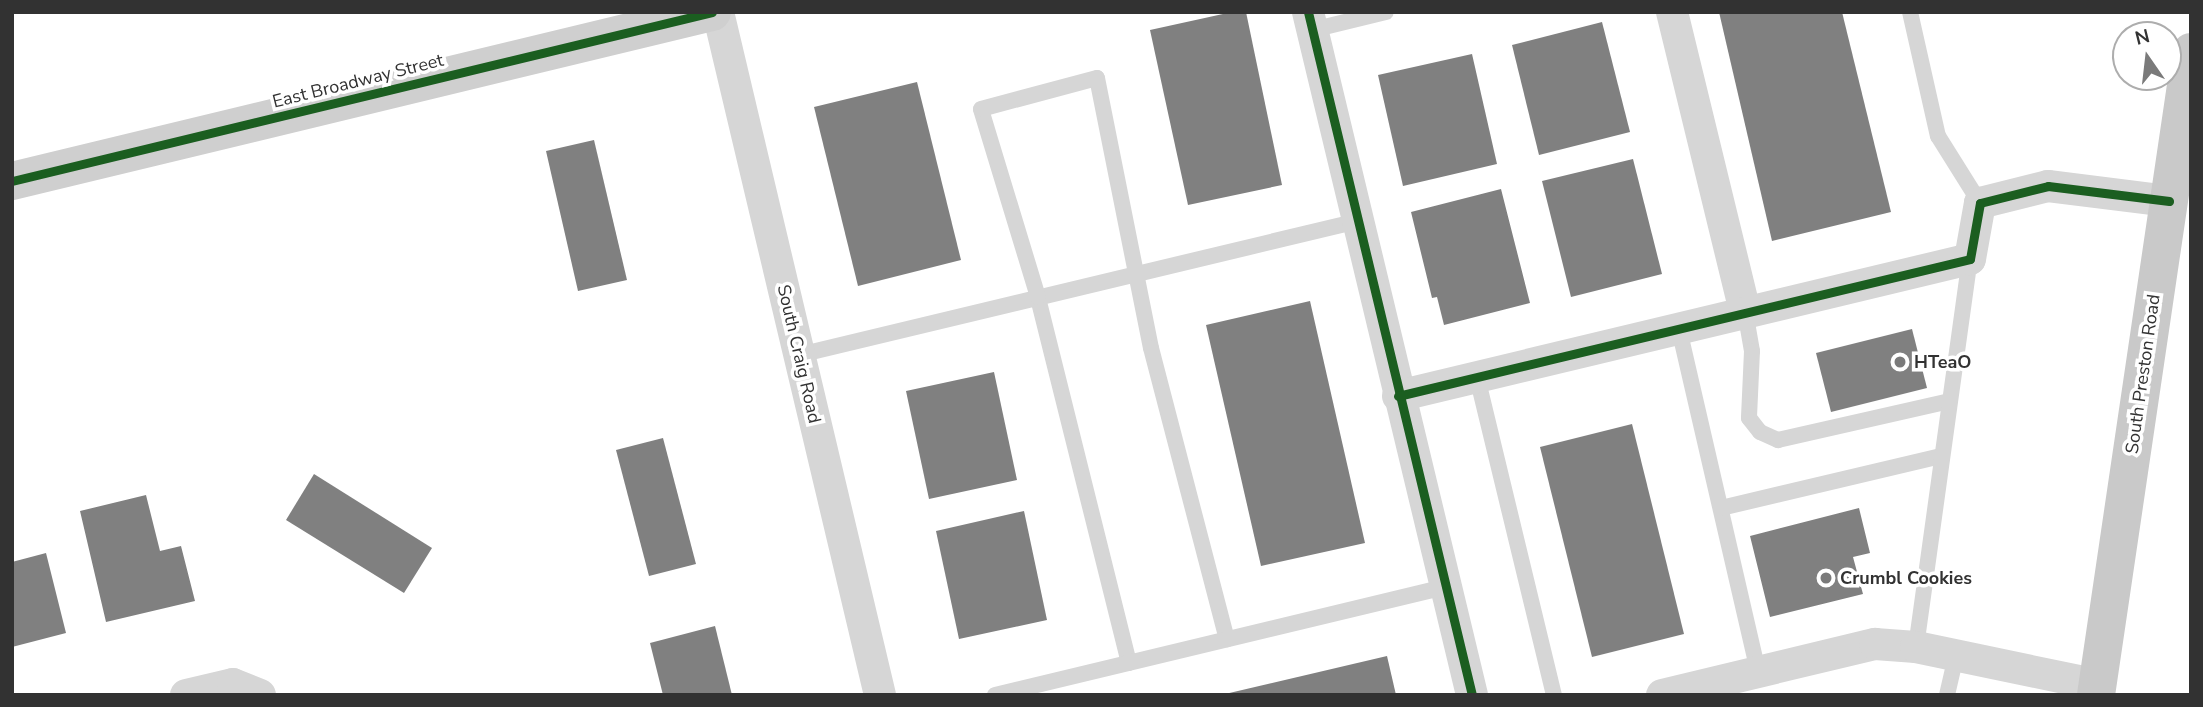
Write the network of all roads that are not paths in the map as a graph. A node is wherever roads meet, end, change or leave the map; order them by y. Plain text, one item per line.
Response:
1 (712, 12) edge
2 (718, 12) edge
3 (1386, 12) edge
4 (1672, 12) edge
5 (1910, 12) edge
6 (1310, 21) edge
7 (2191, 52) edge
8 (12, 181) edge
9 (2169, 201) junction
10 (1980, 203) junction
11 (1358, 221) junction
12 (1970, 259) junction
13 (1138, 273) junction
14 (1038, 297) junction
15 (1745, 311) junction
16 (1679, 329) junction
17 (799, 355) junction
18 (1477, 377) junction
19 (1398, 396) junction
20 (1949, 401) junction
21 (1941, 456) junction
22 (1721, 508) junction
23 (1444, 587) junction
24 (1227, 639) junction
25 (1916, 647) junction
26 (1956, 657) junction
27 (1129, 663) junction
28 (1758, 672) junction
29 (2097, 690) edge
30 (258, 692) edge
31 (186, 695) edge
32 (880, 695) edge
33 (995, 695) edge
34 (1472, 695) edge
35 (1554, 695) edge
36 (1662, 695) edge
37 (1947, 695) edge

1 - 8 street, East Broadway Street
2 - 17 street, South Craig Road
3 - 6 lane
4 - 15 street
5 - 10 lane
6 - 11 street
7 - 9 main road, South Preston Road
9 - 10 street
9 - 29 main road, South Preston Road
10 - 12 street
11 - 13 lane
11 - 19 street
12 - 15 street
12 - 20 lane
13 - 14 lane
13 - 14 lane
13 - 24 lane
14 - 17 lane
14 - 27 lane
15 - 16 street
15 - 20 lane
16 - 18 street
16 - 22 lane
17 - 32 street, South Craig Road
18 - 19 street
18 - 35 lane
19 - 23 street
20 - 21 lane
21 - 22 lane
21 - 25 lane
22 - 28 lane
23 - 24 lane
23 - 34 street
24 - 27 lane
25 - 26 street
25 - 28 street
26 - 29 street
26 - 37 lane
27 - 33 lane
28 - 36 street
30 - 31 street

